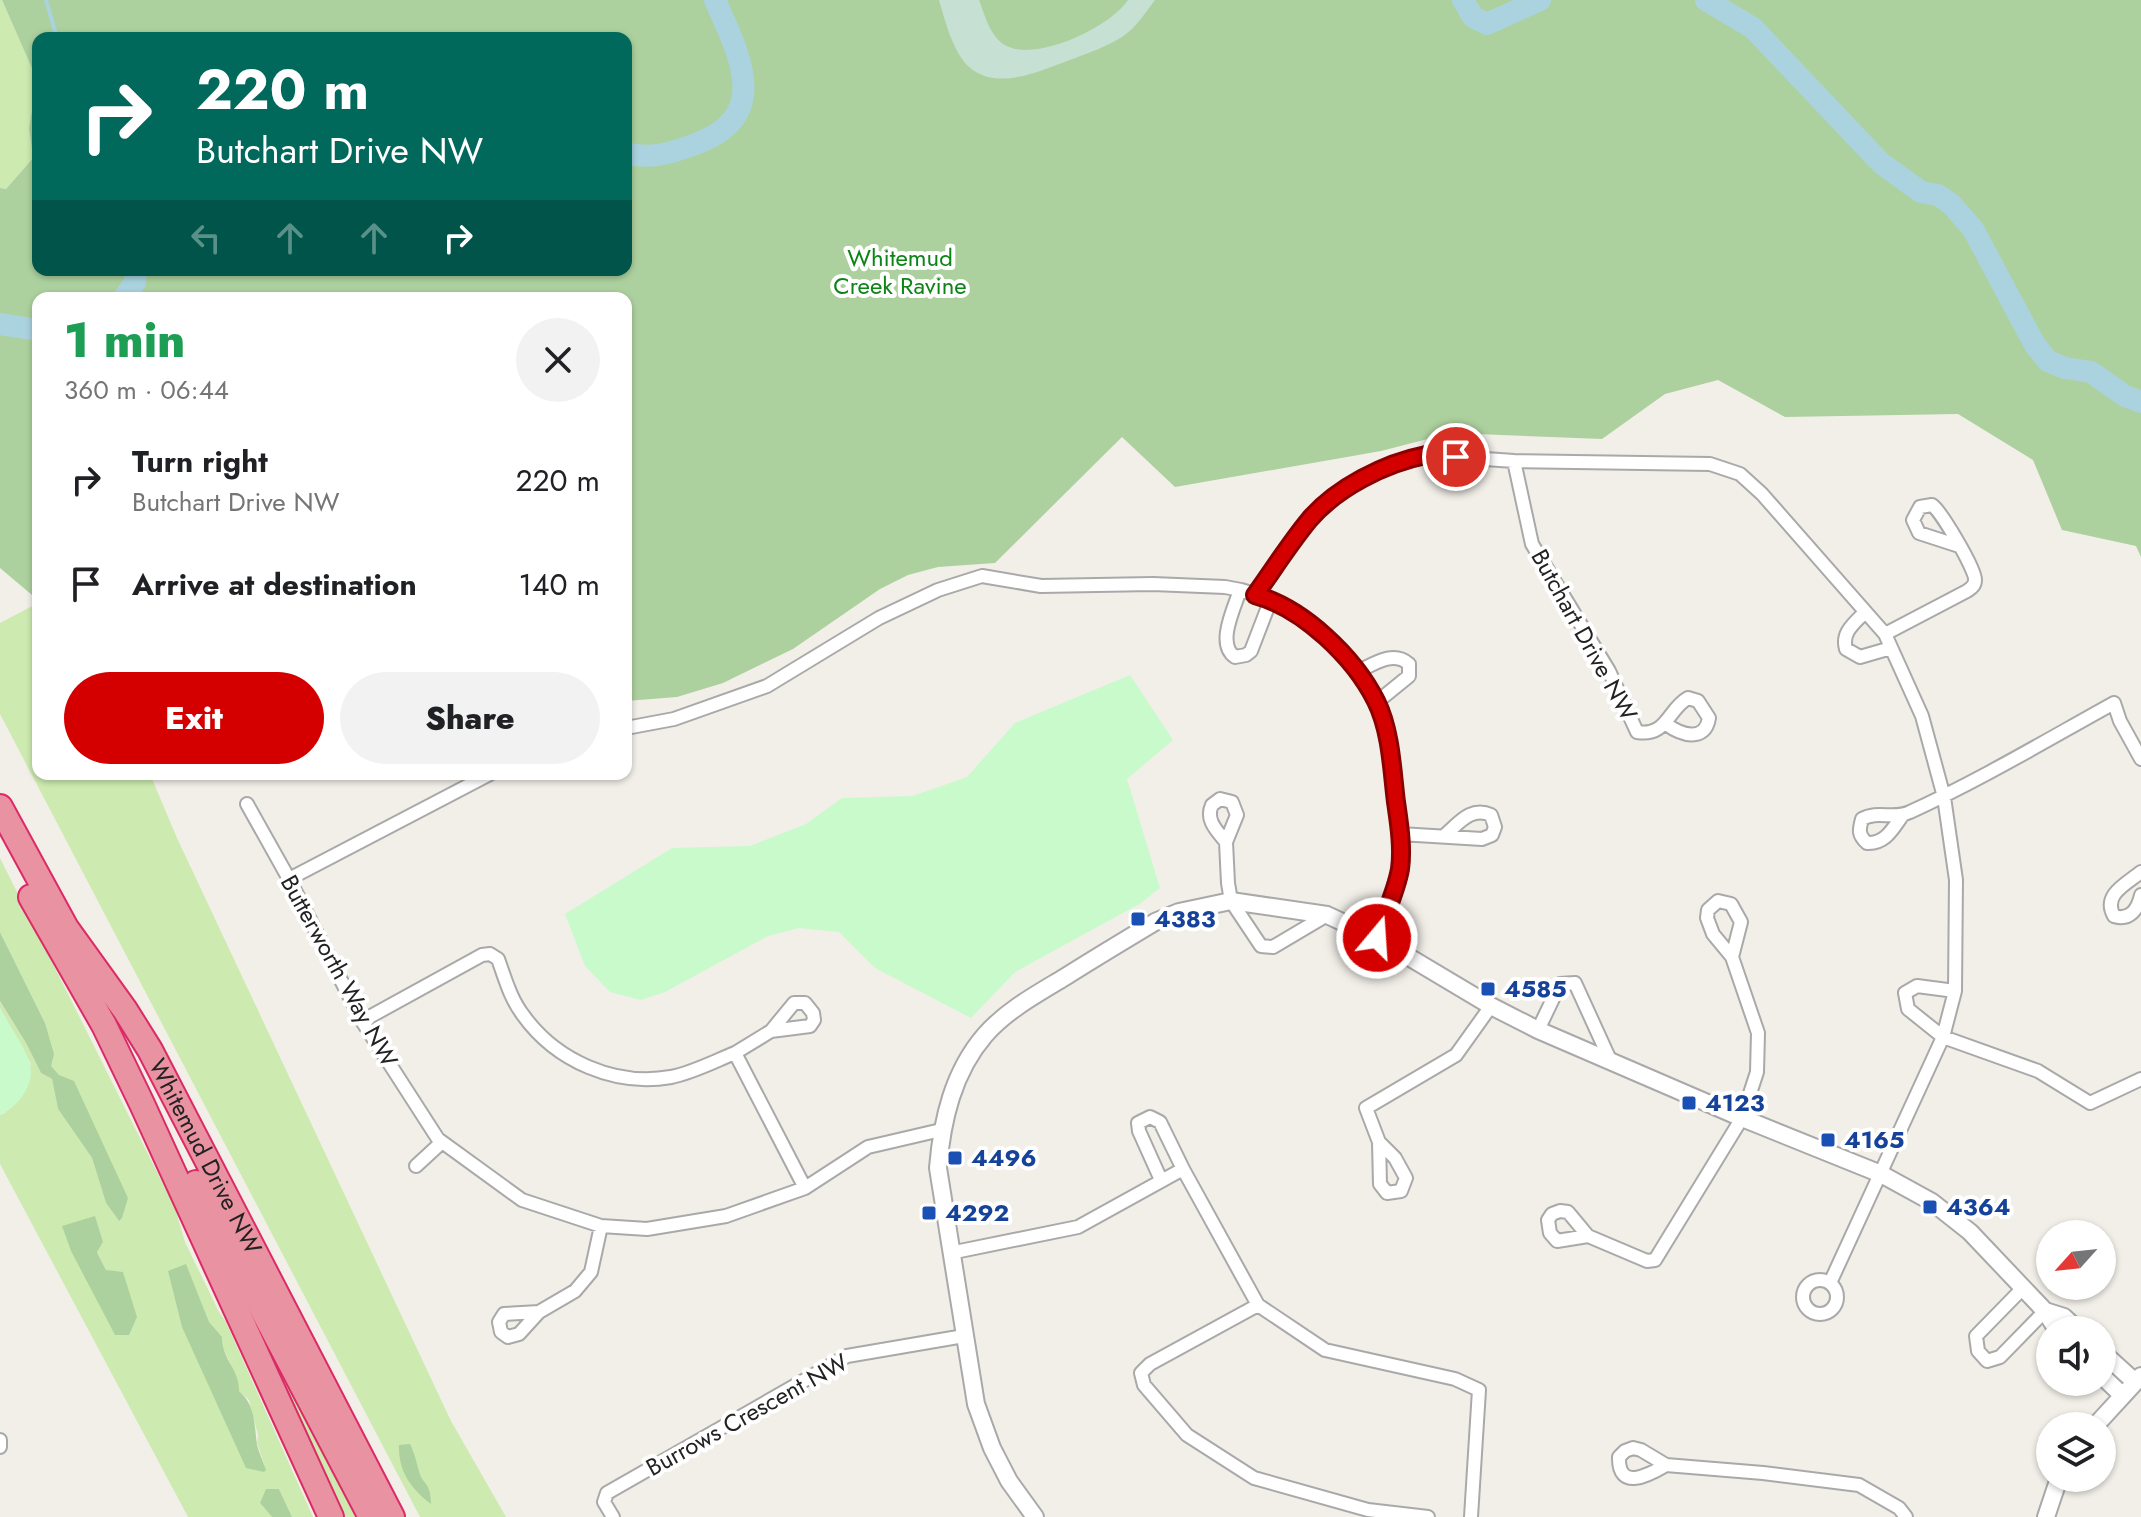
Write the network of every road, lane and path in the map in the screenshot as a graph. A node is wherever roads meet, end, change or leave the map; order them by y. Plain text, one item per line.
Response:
1 (1514, 461) junction
2 (1959, 546) dead end
3 (1240, 590) junction
4 (1255, 595) junction
5 (1271, 599) junction
6 (1865, 612) junction
7 (1885, 634) junction
8 (1891, 648) junction
9 (1357, 672) junction
10 (1377, 702) junction
11 (1666, 724) dead end
12 (632, 727) edge
13 (2141, 759) edge
14 (479, 780) edge
15 (1944, 797) junction
16 (247, 804) dead end
17 (0, 807) edge
18 (1902, 816) dead end
19 (1400, 834) junction
20 (1445, 835) dead end
21 (0, 837) edge
22 (1226, 842) dead end
23 (2141, 872) edge
24 (289, 879) junction
25 (2141, 895) edge
26 (1231, 901) junction
27 (1327, 915) junction
28 (1377, 938) junction
29 (1732, 957) dead end
30 (1955, 991) junction
31 (1491, 1006) junction
32 (362, 1021) junction
33 (104, 1025) junction
34 (1538, 1030) junction
35 (771, 1031) dead end
36 (1943, 1037) junction
37 (735, 1053) junction
38 (1611, 1062) junction
39 (2141, 1079) edge
40 (1742, 1118) junction
41 (941, 1130) junction
42 (442, 1142) junction
43 (1379, 1142) dead end
44 (416, 1166) dead end
45 (1183, 1169) junction
46 (1881, 1174) junction
47 (1161, 1180) junction
48 (805, 1188) junction
49 (601, 1226) junction
50 (1588, 1236) dead end
51 (950, 1253) junction
52 (1830, 1283) dead end
53 (2023, 1288) junction
54 (1258, 1305) junction
55 (2045, 1311) junction
56 (539, 1312) dead end
57 (2048, 1316) edge
58 (2061, 1316) edge
59 (291, 1322) junction
60 (964, 1336) junction
61 (2116, 1362) edge
62 (2137, 1378) edge
63 (2116, 1389) edge
64 (2122, 1395) junction
65 (2107, 1412) edge
66 (0, 1440) edge
67 (0, 1447) edge
68 (1666, 1465) dead end
69 (2054, 1492) edge
70 (331, 1517) edge
71 (371, 1517) edge
72 (392, 1517) edge
73 (408, 1517) edge
74 (613, 1517) edge
75 (1035, 1517) edge
76 (1428, 1517) edge
77 (1471, 1517) edge
78 (1906, 1517) edge
79 (2046, 1517) edge

1 - 4 street
1 - 6 street
1 - 11 street, Butchart Drive NW
2 - 7 street
3 - 4 street
3 - 5 street
3 - 12 street
4 - 5 street
5 - 9 street
6 - 7 street
6 - 8 street
7 - 8 street
8 - 15 street
9 - 10 street
9 - 10 street
10 - 19 street
13 - 15 street
14 - 24 street
15 - 18 street
15 - 30 street
16 - 24 street, Butterworth Way NW
17 - 59 highway, Whitemud Drive NW
19 - 20 street
19 - 28 street
21 - 33 highway, Whitemud Drive NW
22 - 26 street
23 - 25 street
24 - 32 street, Butterworth Way NW
26 - 27 street
26 - 27 street
26 - 41 street
27 - 28 street
28 - 31 street
29 - 40 street
30 - 36 street
30 - 36 street
31 - 34 street
31 - 43 street
32 - 37 street
32 - 42 street, Butterworth Way NW
33 - 70 highway, Whitemud Drive NW
33 - 71 highway
34 - 38 street
34 - 38 street
35 - 37 street
36 - 39 street
36 - 46 street
37 - 48 street
38 - 40 street
40 - 46 street
40 - 50 street
41 - 48 street, Butterworth Way NW
41 - 51 street
42 - 44 street
42 - 49 street, Butterworth Way NW
45 - 47 street
45 - 47 street
45 - 54 street
46 - 52 street
46 - 53 street
47 - 51 street
48 - 49 street, Butterworth Way NW
49 - 56 street
51 - 60 street
53 - 55 street
53 - 55 street
54 - 76 street
54 - 77 street
55 - 57 street
55 - 58 street
59 - 72 highway, Whitemud Drive NW
59 - 73 highway
60 - 74 street, Burrows Crescent NW
60 - 75 street
61 - 62 street
62 - 64 street
63 - 64 street
64 - 65 street
66 - 67 street
68 - 78 street
69 - 79 street

